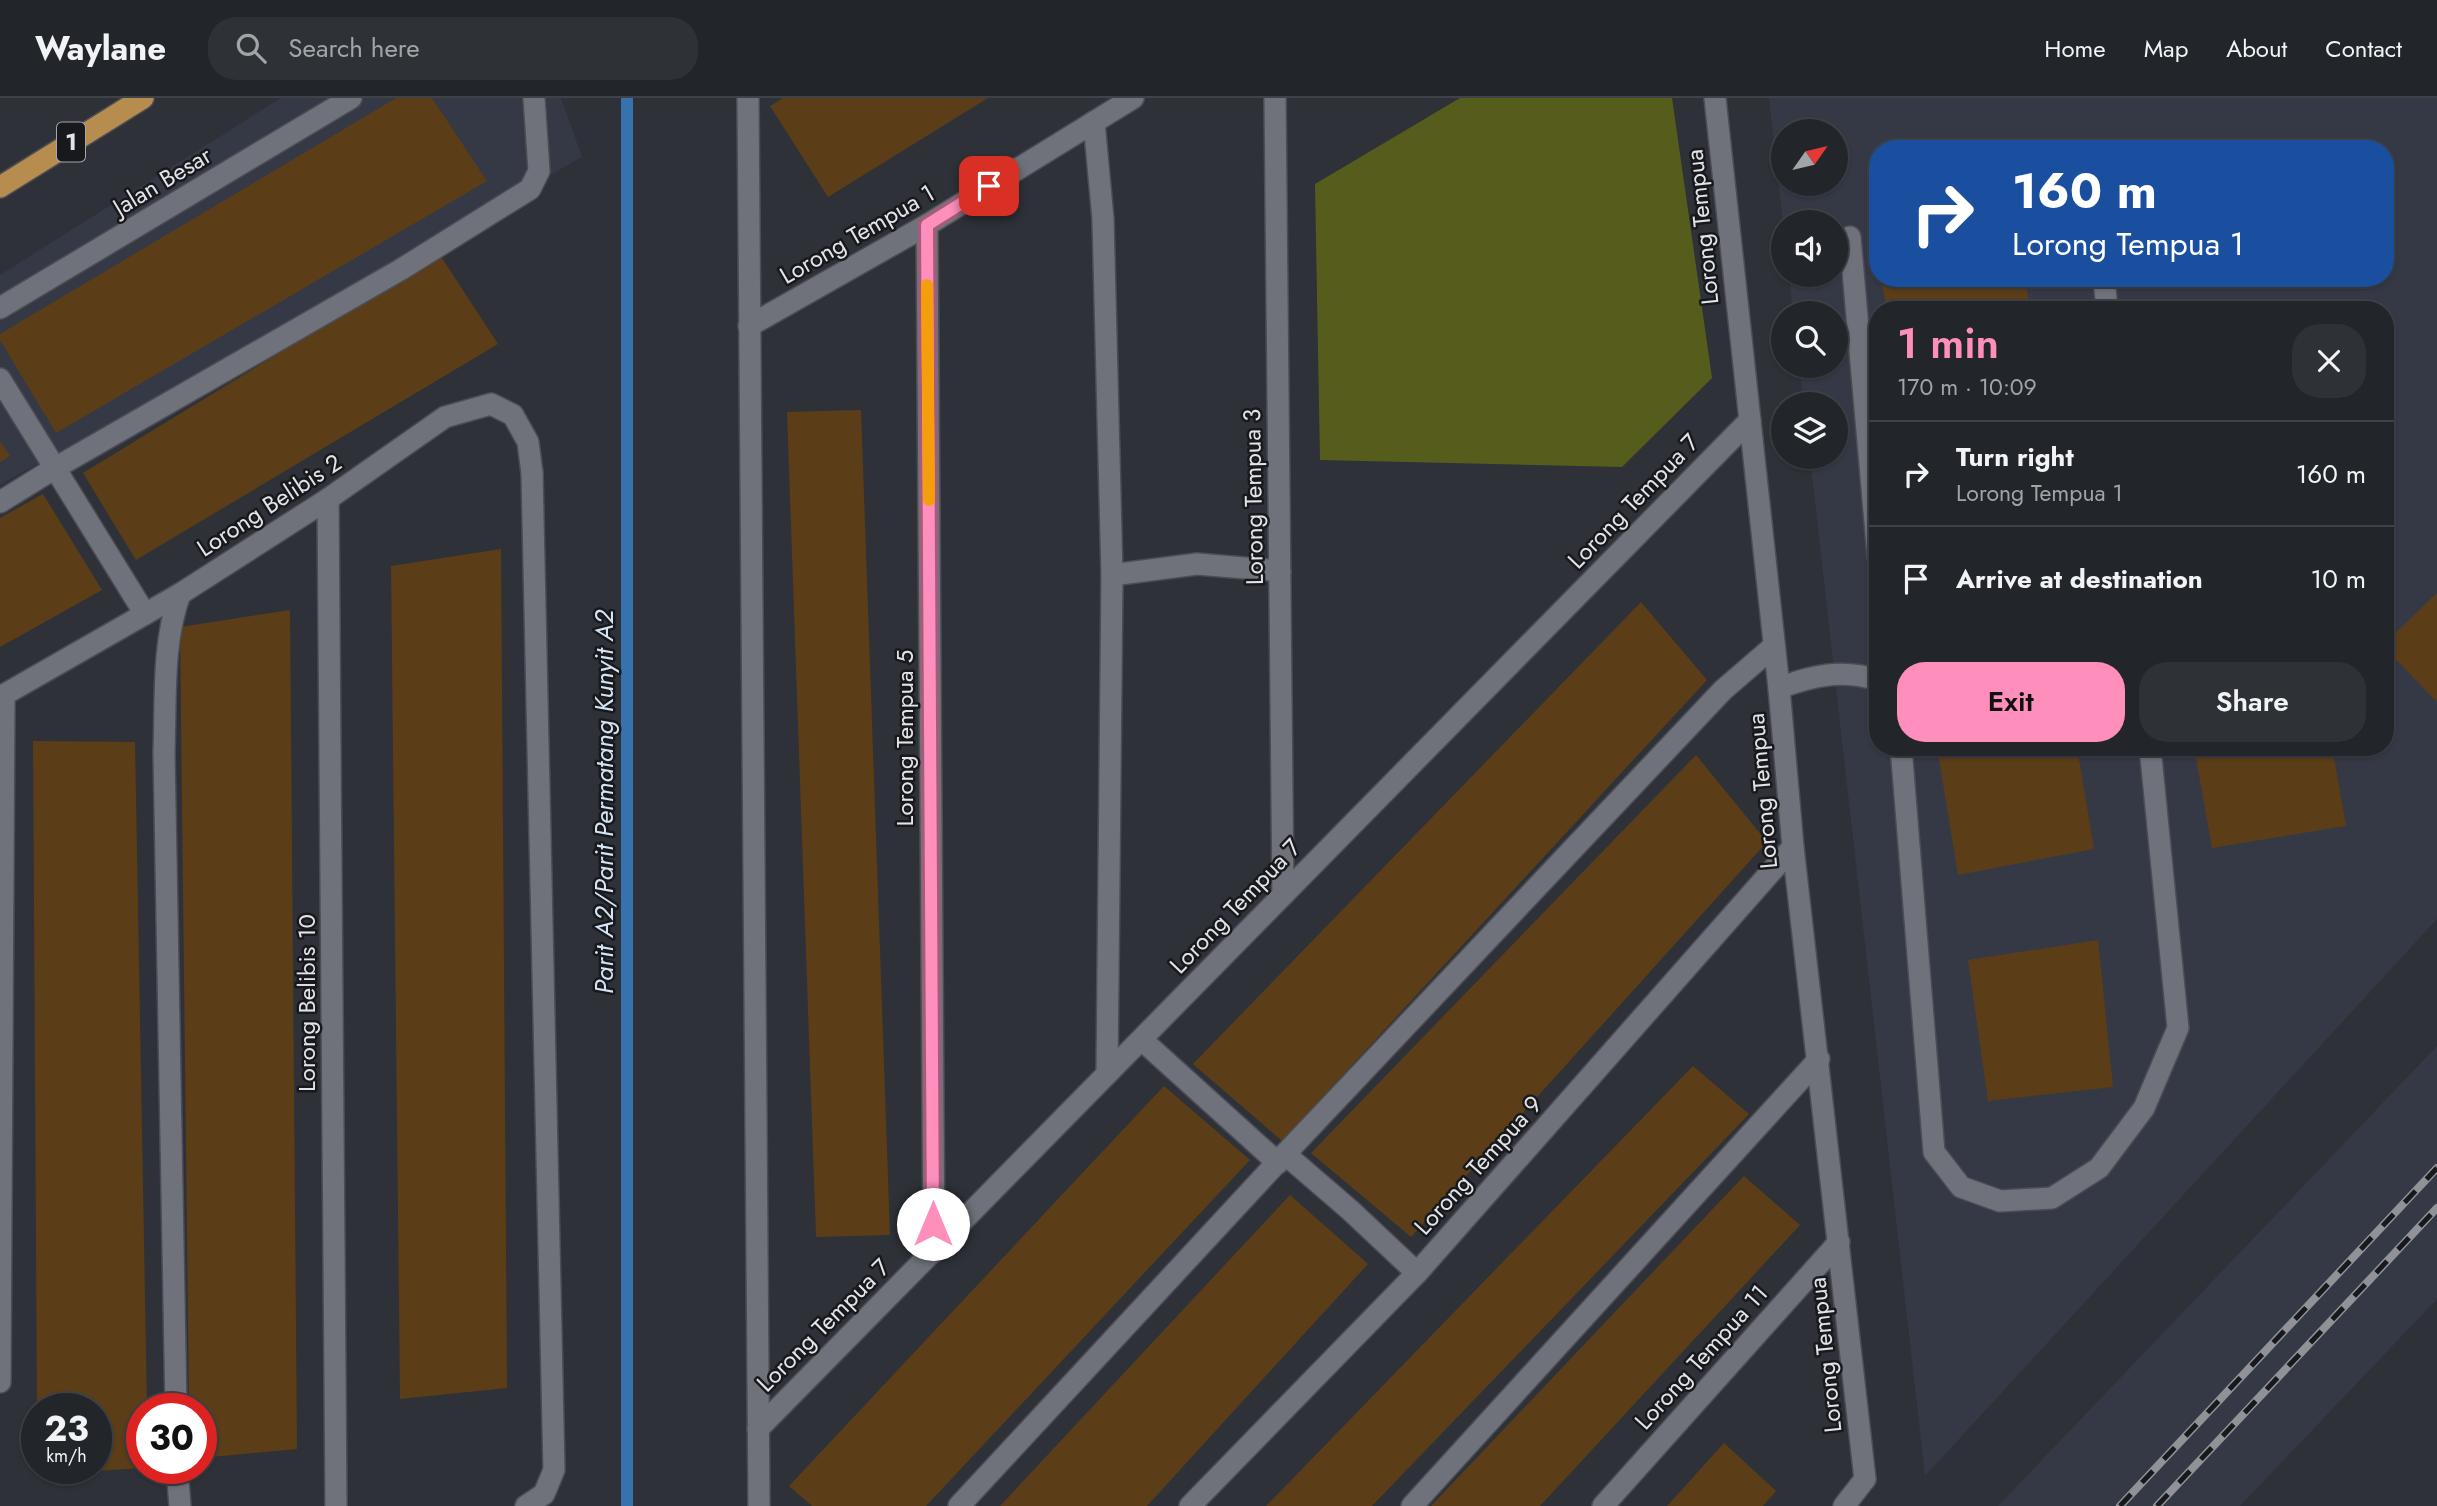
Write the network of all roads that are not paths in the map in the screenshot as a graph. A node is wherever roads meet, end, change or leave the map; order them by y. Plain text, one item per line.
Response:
1 (143, 98) edge
2 (351, 98) edge
3 (534, 98) edge
4 (748, 98) edge
5 (1133, 98) edge
6 (1275, 98) edge
7 (1715, 98) edge
8 (1094, 122) junction
9 (0, 187) edge
10 (927, 225) junction
11 (1850, 237) dead end
12 (0, 308) edge
13 (749, 326) junction
14 (0, 379) edge
15 (1750, 420) junction
16 (1869, 453) edge
17 (55, 468) junction
18 (328, 499) junction
19 (0, 502) edge
20 (1280, 570) junction
21 (1112, 575) junction
22 (180, 594) junction
23 (145, 614) junction
24 (1774, 646) junction
25 (1869, 677) edge
26 (1779, 688) junction
27 (2, 696) edge
28 (1902, 756) edge
29 (2151, 756) edge
30 (1793, 847) junction
31 (1283, 895) junction
32 (1142, 1040) junction
33 (1819, 1059) junction
34 (1107, 1074) junction
35 (1281, 1158) junction
36 (1839, 1242) junction
37 (933, 1251) junction
38 (1417, 1273) junction
39 (0, 1382) edge
40 (176, 1393) edge
41 (758, 1429) junction
42 (178, 1484) edge
43 (180, 1506) edge
44 (336, 1506) edge
45 (526, 1506) edge
46 (759, 1506) edge
47 (958, 1506) edge
48 (1190, 1506) edge
49 (1412, 1506) edge
50 (1603, 1506) edge
51 (1844, 1506) edge

1 - 9 highway, 1
2 - 12 street, Jalan Besar
3 - 17 street
4 - 13 street
5 - 8 street, Lorong Tempua 1
6 - 20 street, Lorong Tempua 3
7 - 15 street, Lorong Tempua
8 - 10 street, Lorong Tempua 1
8 - 21 street
10 - 13 street, Lorong Tempua 1
10 - 37 street, Lorong Tempua 5
11 - 16 street
13 - 41 street
14 - 17 street
15 - 24 street, Lorong Tempua
15 - 31 street, Lorong Tempua 7
17 - 19 street
17 - 23 street
18 - 22 street, Lorong Belibis 2
18 - 44 street, Lorong Belibis 10
18 - 45 street, Lorong Belibis 2
20 - 21 street
20 - 31 street, Lorong Tempua 3
21 - 34 street
22 - 23 street, Lorong Belibis 2
22 - 40 street
23 - 27 street, Lorong Belibis 2
24 - 26 street, Lorong Tempua
24 - 35 street
25 - 26 street
26 - 30 street, Lorong Tempua
27 - 39 street
28 - 29 street
30 - 33 street, Lorong Tempua
30 - 38 street, Lorong Tempua 9
31 - 32 street, Lorong Tempua 7
32 - 34 street, Lorong Tempua 7
32 - 35 street
33 - 36 street, Lorong Tempua
33 - 49 street
34 - 37 street, Lorong Tempua 7
35 - 38 street
35 - 47 street
36 - 50 street, Lorong Tempua 11
36 - 51 street, Lorong Tempua
37 - 41 street, Lorong Tempua 7
38 - 48 street, Lorong Tempua 9
41 - 46 street
42 - 43 street

